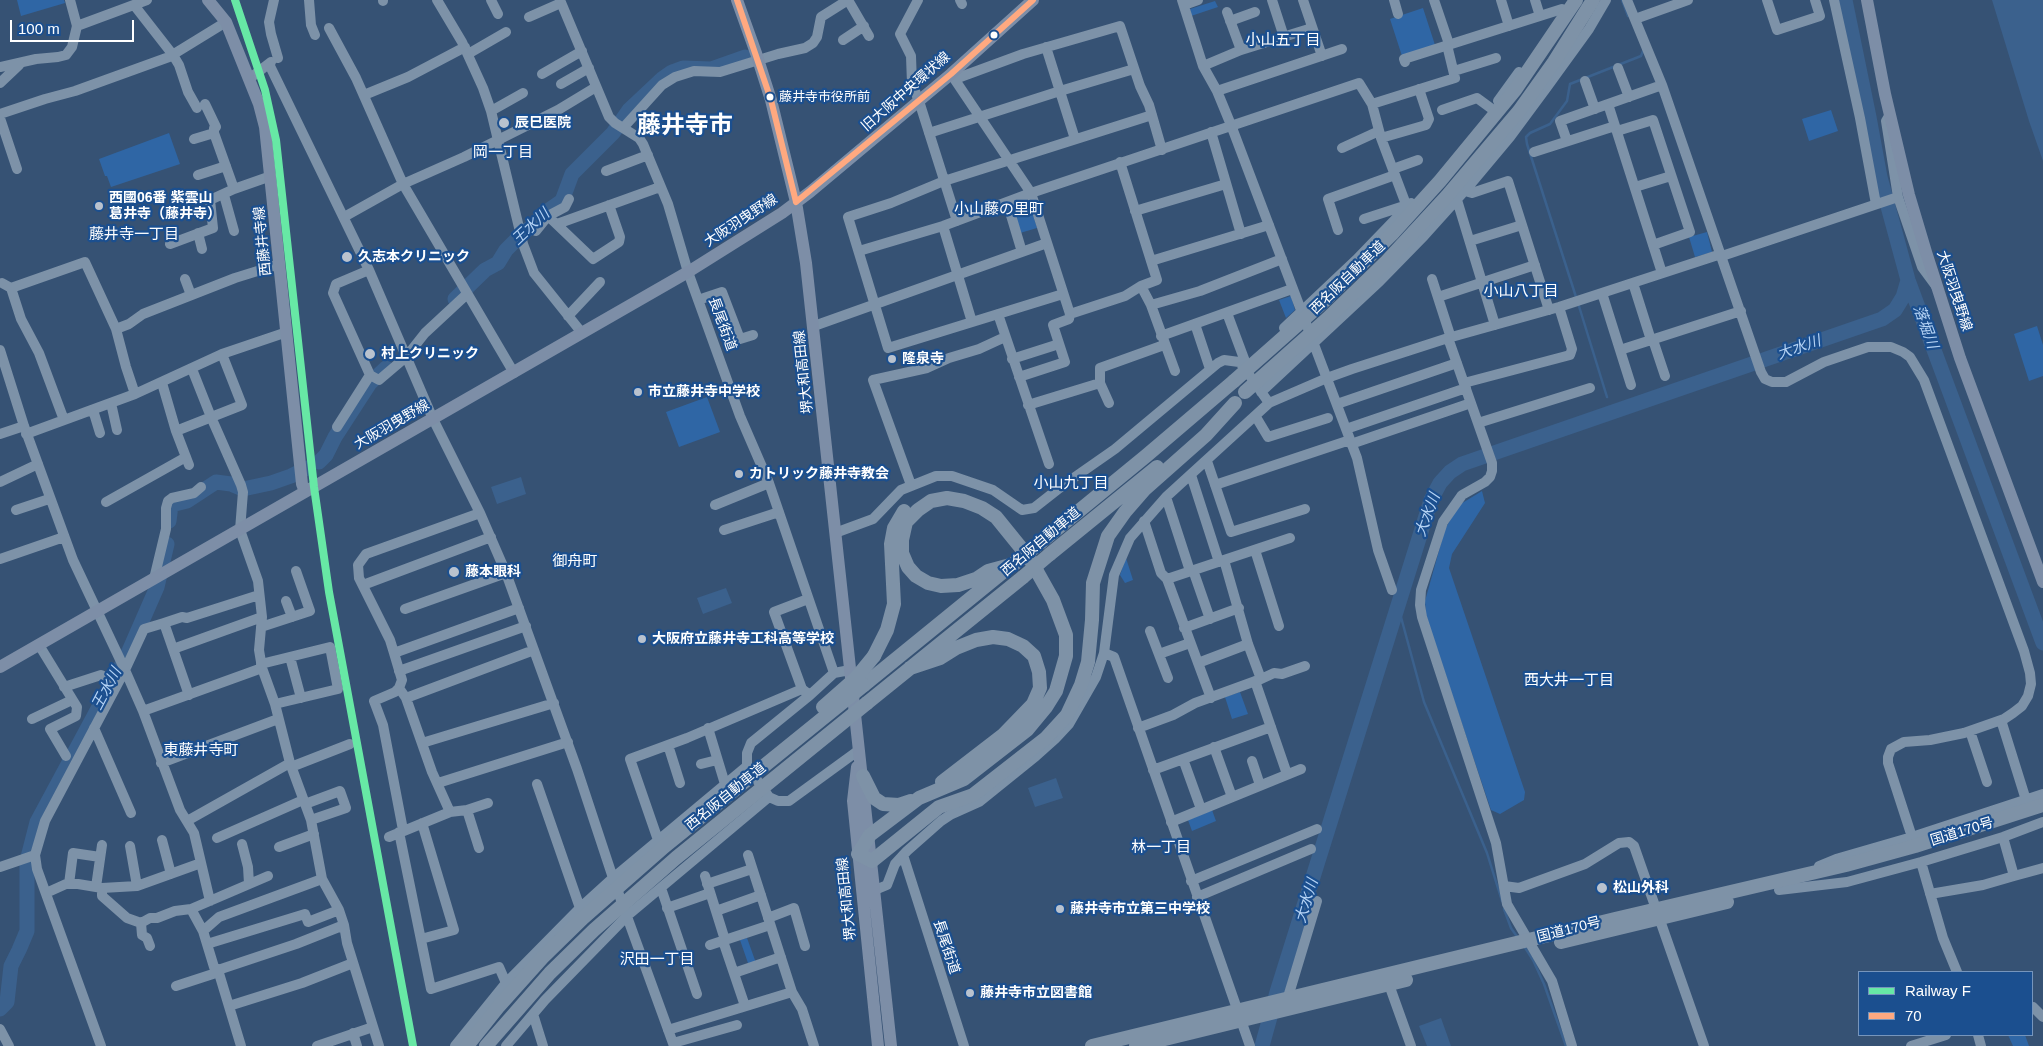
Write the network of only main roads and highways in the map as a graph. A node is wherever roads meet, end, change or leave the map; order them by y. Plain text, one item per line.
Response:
1 (208, 0) edge
2 (737, 0) edge
3 (1033, 0) edge
4 (1576, 0) edge
5 (1593, 0) edge
6 (1867, 0) edge
7 (796, 202) junction
8 (1235, 403) junction
9 (305, 492) junction
10 (1014, 564) junction
11 (2043, 582) edge
12 (0, 667) edge
13 (910, 668) junction
14 (859, 750) junction
15 (754, 768) junction
16 (863, 776) junction
17 (919, 798) junction
18 (956, 802) junction
19 (2043, 805) edge
20 (2043, 815) edge
21 (2014, 820) junction
22 (870, 835) junction
23 (858, 854) junction
24 (872, 861) junction
25 (1659, 914) junction
26 (1387, 980) junction
27 (1261, 1010) junction
28 (1238, 1016) junction
29 (467, 1046) edge
30 (486, 1046) edge
31 (878, 1046) edge
32 (891, 1046) edge
33 (1092, 1046) edge
34 (1136, 1046) edge

1 - 9 main road, 西藤井寺線
2 - 7 main road, 堺大和高田線
3 - 7 main road, 旧大阪中央環状線
4 - 10 highway, 西名阪自動車道, bridge
5 - 8 highway, 西名阪自動車道, bridge
6 - 11 main road, 大阪羽曳野線
7 - 9 main road, 大阪羽曳野線
7 - 14 main road, 堺大和高田線
8 - 13 highway, 西名阪自動車道, bridge
8 - 18 highway
9 - 12 main road, 大阪羽曳野線
10 - 15 highway, 西名阪自動車道, bridge
10 - 17 highway
13 - 17 highway
13 - 30 highway, 西名阪自動車道, bridge
14 - 16 main road, 堺大和高田線
14 - 23 main road, 堺大和高田線
15 - 18 highway, bridge
15 - 29 highway, 西名阪自動車道, bridge
16 - 17 highway
16 - 22 main road, 堺大和高田線
17 - 22 highway
18 - 24 highway
19 - 21 highway, 国道170号
20 - 21 highway, 国道170号
21 - 25 highway, 国道170号
21 - 25 highway, 国道170号
22 - 23 highway
22 - 24 main road, 堺大和高田線
23 - 24 highway
23 - 31 main road, 堺大和高田線
24 - 32 main road, 堺大和高田線
25 - 26 highway, 国道170号
26 - 27 highway, 国道170号
26 - 27 highway, 国道170号
27 - 28 highway, 国道170号
28 - 33 highway, 国道170号
28 - 34 highway, 国道170号

